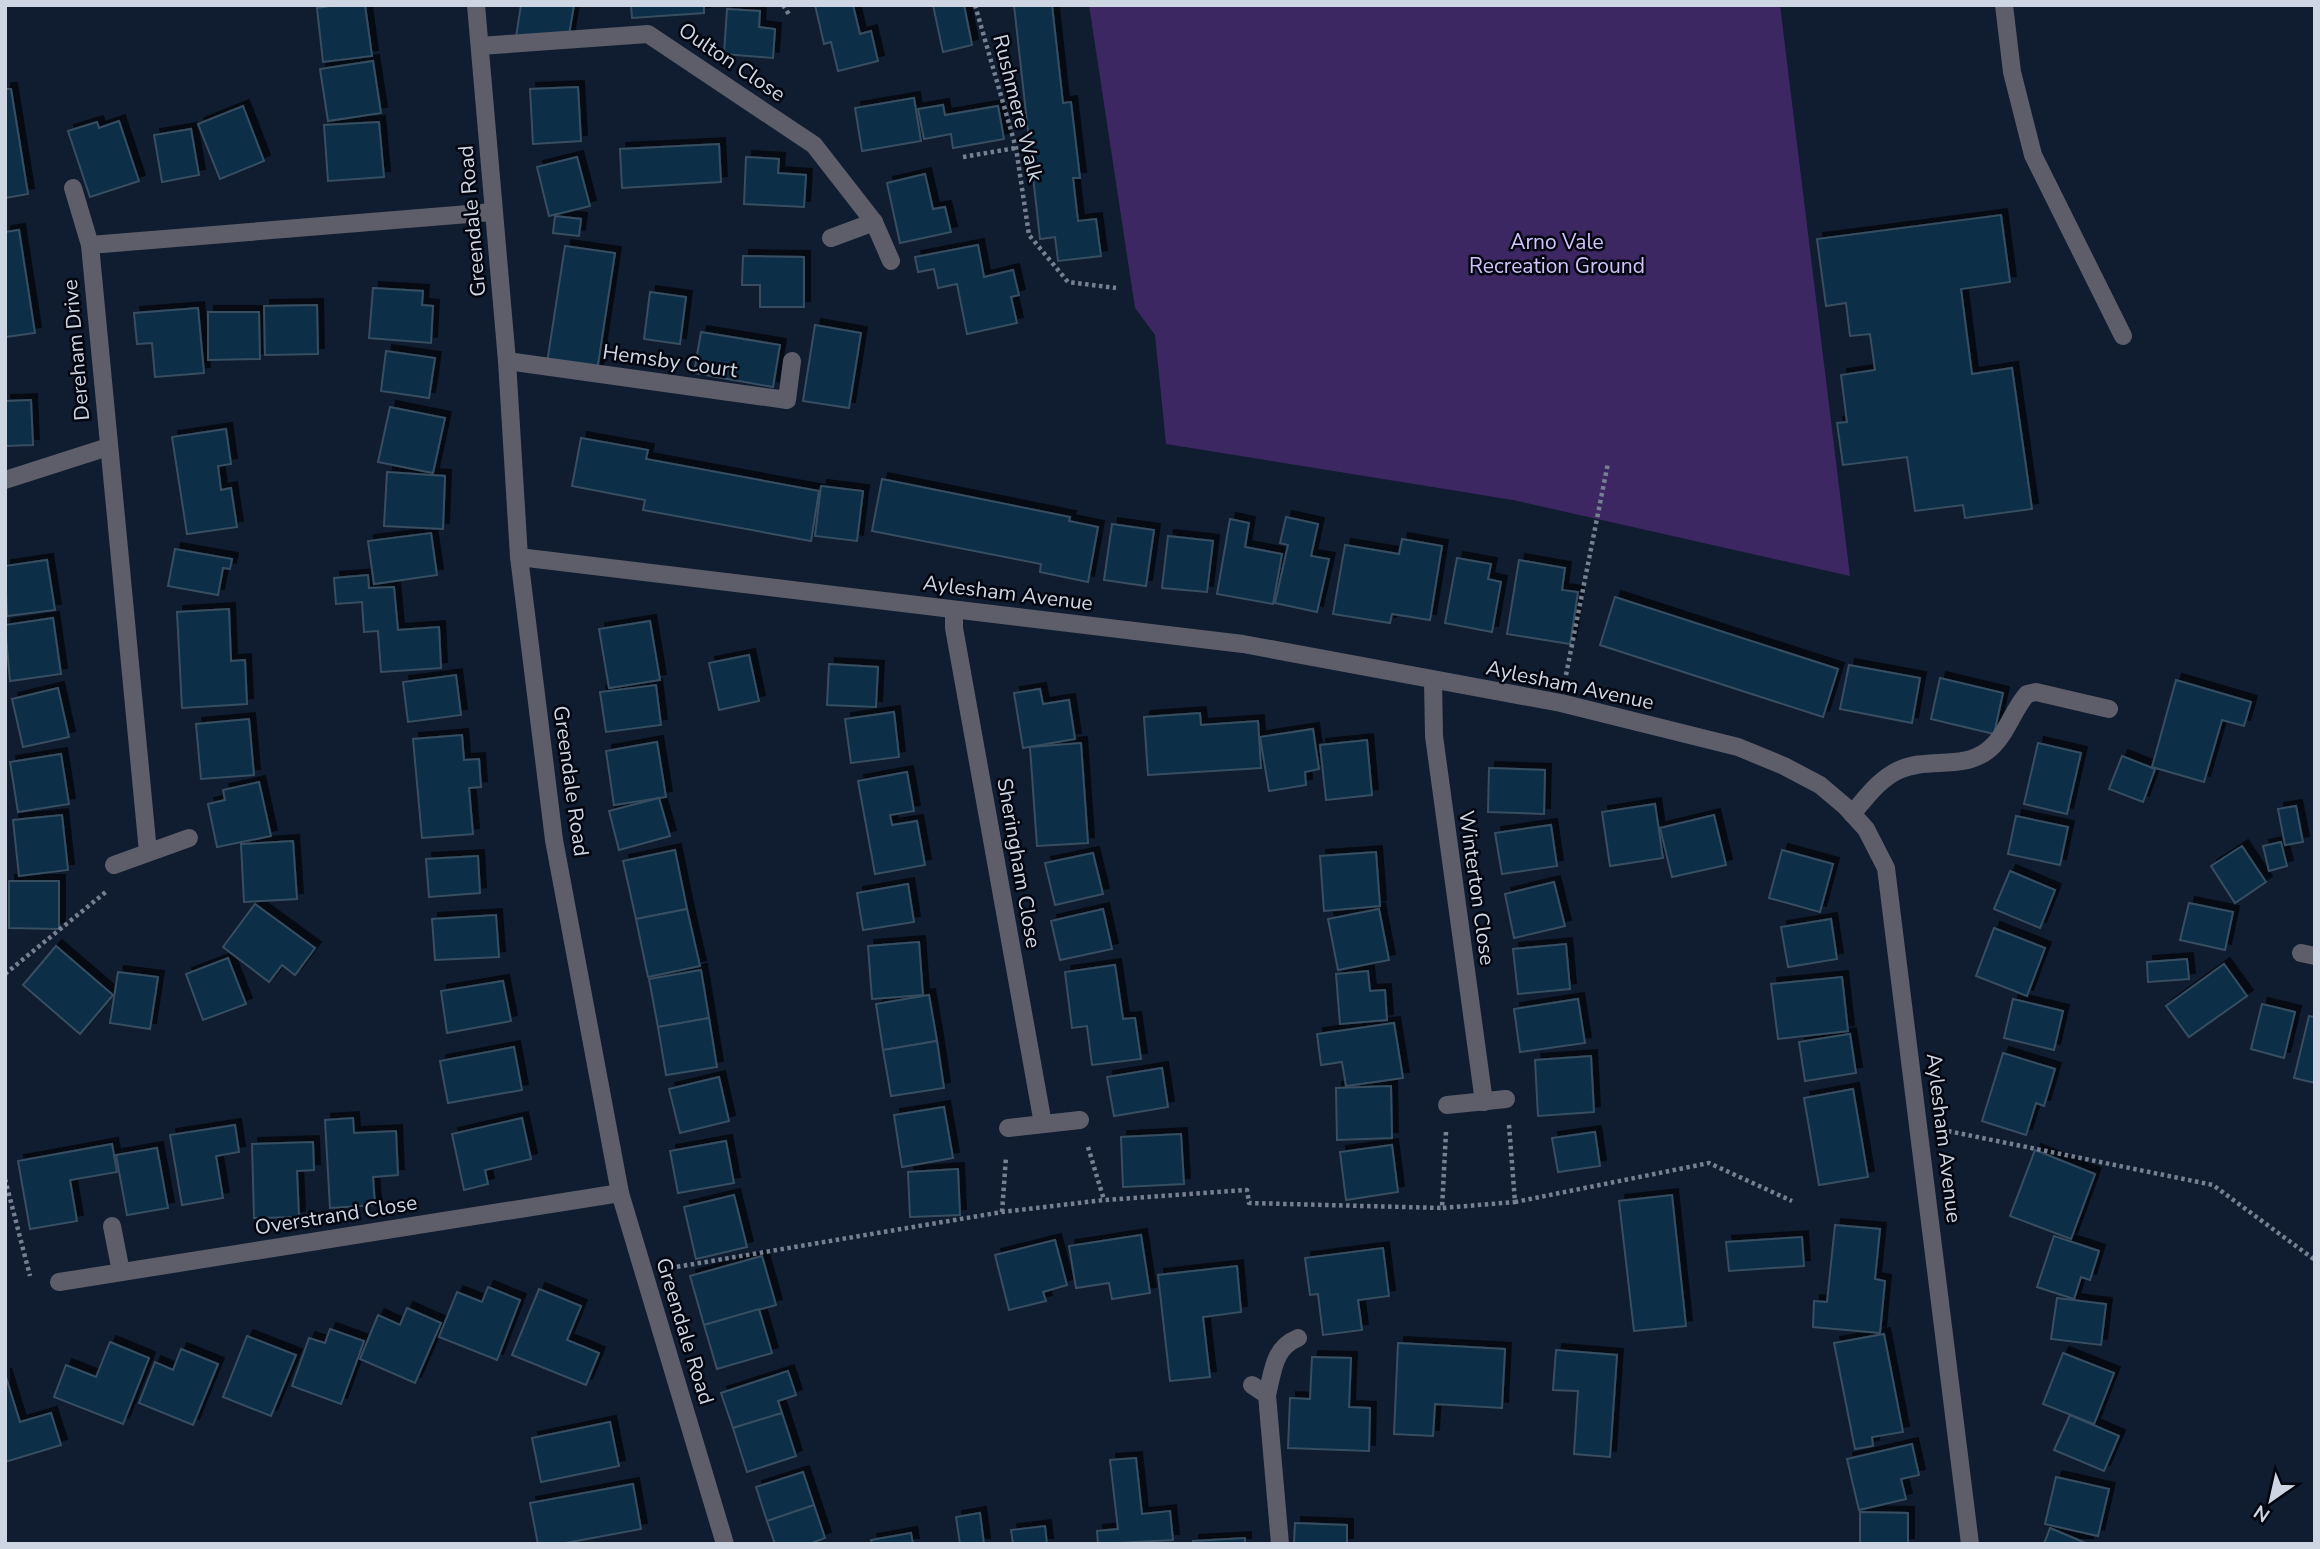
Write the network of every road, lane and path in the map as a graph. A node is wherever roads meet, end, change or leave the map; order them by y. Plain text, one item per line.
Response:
1 (476, 5) edge
2 (783, 5) edge
3 (975, 5) edge
4 (2004, 5) edge
5 (790, 16) dead end
6 (480, 46) junction
7 (1016, 148) junction
8 (962, 157) dead end
9 (73, 188) dead end
10 (493, 212) junction
11 (874, 222) junction
12 (831, 238) dead end
13 (90, 245) junction
14 (891, 261) dead end
15 (1116, 288) dead end
16 (2123, 336) dead end
17 (792, 360) dead end
18 (507, 361) junction
19 (108, 447) junction
20 (1608, 463) dead end
21 (5, 480) edge
22 (519, 557) junction
23 (954, 610) junction
24 (1433, 680) junction
25 (1561, 703) junction
26 (2109, 709) dead end
27 (1852, 814) junction
28 (189, 838) dead end
29 (148, 852) junction
30 (114, 865) joint
31 (5, 974) edge
32 (1506, 1099) joint
33 (1484, 1102) junction
34 (1447, 1105) joint
35 (1080, 1120) joint
36 (1043, 1124) junction
37 (1919, 1125) junction
38 (1008, 1128) joint
39 (5, 1179) edge
40 (620, 1193) junction
41 (1104, 1200) junction
42 (1515, 1202) junction
43 (1793, 1202) dead end
44 (1442, 1208) junction
45 (1002, 1212) junction
46 (112, 1226) dead end
47 (2315, 1260) edge
48 (121, 1272) junction
49 (643, 1272) junction
50 (60, 1282) joint
51 (1298, 1338) dead end
52 (1252, 1385) dead end
53 (1267, 1395) junction
54 (725, 1544) edge
55 (1280, 1544) edge
56 (1970, 1544) edge

1 - 6 street, Greendale Road
2 - 5 path
3 - 7 path, Rushmere Walk
4 - 16 street
6 - 10 street, Greendale Road
6 - 11 street, Oulton Close
7 - 8 path
7 - 15 path, Rushmere Walk
9 - 13 street, Dereham Drive
10 - 13 street
10 - 18 street, Greendale Road
11 - 12 street
11 - 14 street, Oulton Close
13 - 19 street, Dereham Drive
17 - 18 street, Hemsby Court
18 - 22 street, Greendale Road
19 - 21 street
19 - 29 street, Dereham Drive
20 - 25 path
22 - 23 street, Aylesham Avenue
22 - 40 street, Greendale Road
23 - 24 street, Aylesham Avenue
23 - 36 street, Sheringham Close
24 - 25 street, Aylesham Avenue
24 - 33 street, Winterton Close
25 - 27 street, Aylesham Avenue
26 - 27 street
27 - 37 street, Aylesham Avenue
28 - 29 street
29 - 30 street
30 - 31 path
32 - 33 street
32 - 42 path
33 - 34 street
34 - 44 path
35 - 36 street
35 - 41 path
36 - 38 street
37 - 47 path
37 - 56 street, Aylesham Avenue
38 - 45 path
39 - 50 path
40 - 48 street, Overstrand Close
40 - 49 street, Greendale Road
41 - 44 path
41 - 45 path
42 - 43 path
42 - 44 path
45 - 49 path
46 - 48 street
48 - 50 street, Overstrand Close
49 - 54 street, Greendale Road
51 - 53 street
52 - 53 street
53 - 55 street

